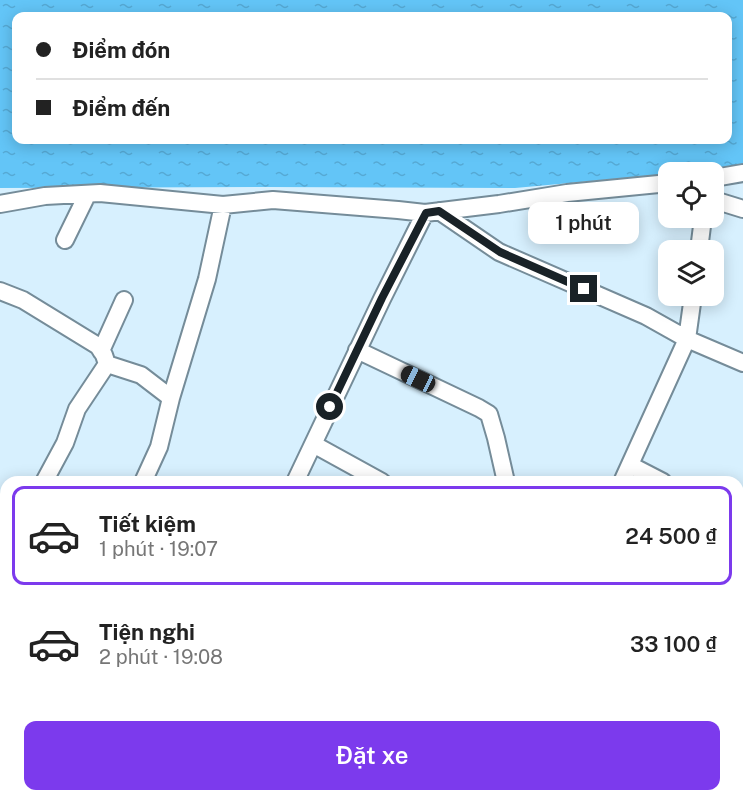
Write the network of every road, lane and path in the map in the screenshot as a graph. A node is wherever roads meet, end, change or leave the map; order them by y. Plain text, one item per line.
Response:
1 (743, 173) edge
2 (724, 176) edge
3 (658, 184) edge
4 (87, 195) junction
5 (724, 203) edge
6 (0, 204) edge
7 (223, 205) junction
8 (743, 209) edge
9 (432, 212) junction
10 (65, 240) dead end
11 (0, 291) edge
12 (124, 300) dead end
13 (692, 306) edge
14 (687, 339) junction
15 (357, 350) junction
16 (104, 358) junction
17 (743, 363) edge
18 (171, 398) junction
19 (313, 444) junction
20 (630, 465) junction
21 (47, 476) edge
22 (146, 476) edge
23 (298, 476) edge
24 (371, 476) edge
25 (505, 476) edge
26 (625, 476) edge
27 (651, 476) edge

1 - 2 street
3 - 9 street
4 - 6 street
4 - 7 street
4 - 10 street
5 - 8 street
7 - 9 street
7 - 18 street
9 - 14 street
9 - 15 street
11 - 16 street
12 - 16 street
13 - 14 street
14 - 17 street
14 - 20 street
15 - 19 street
15 - 25 street
16 - 18 street
16 - 21 street
18 - 22 street
19 - 23 street
19 - 24 street
20 - 26 street
20 - 27 street

